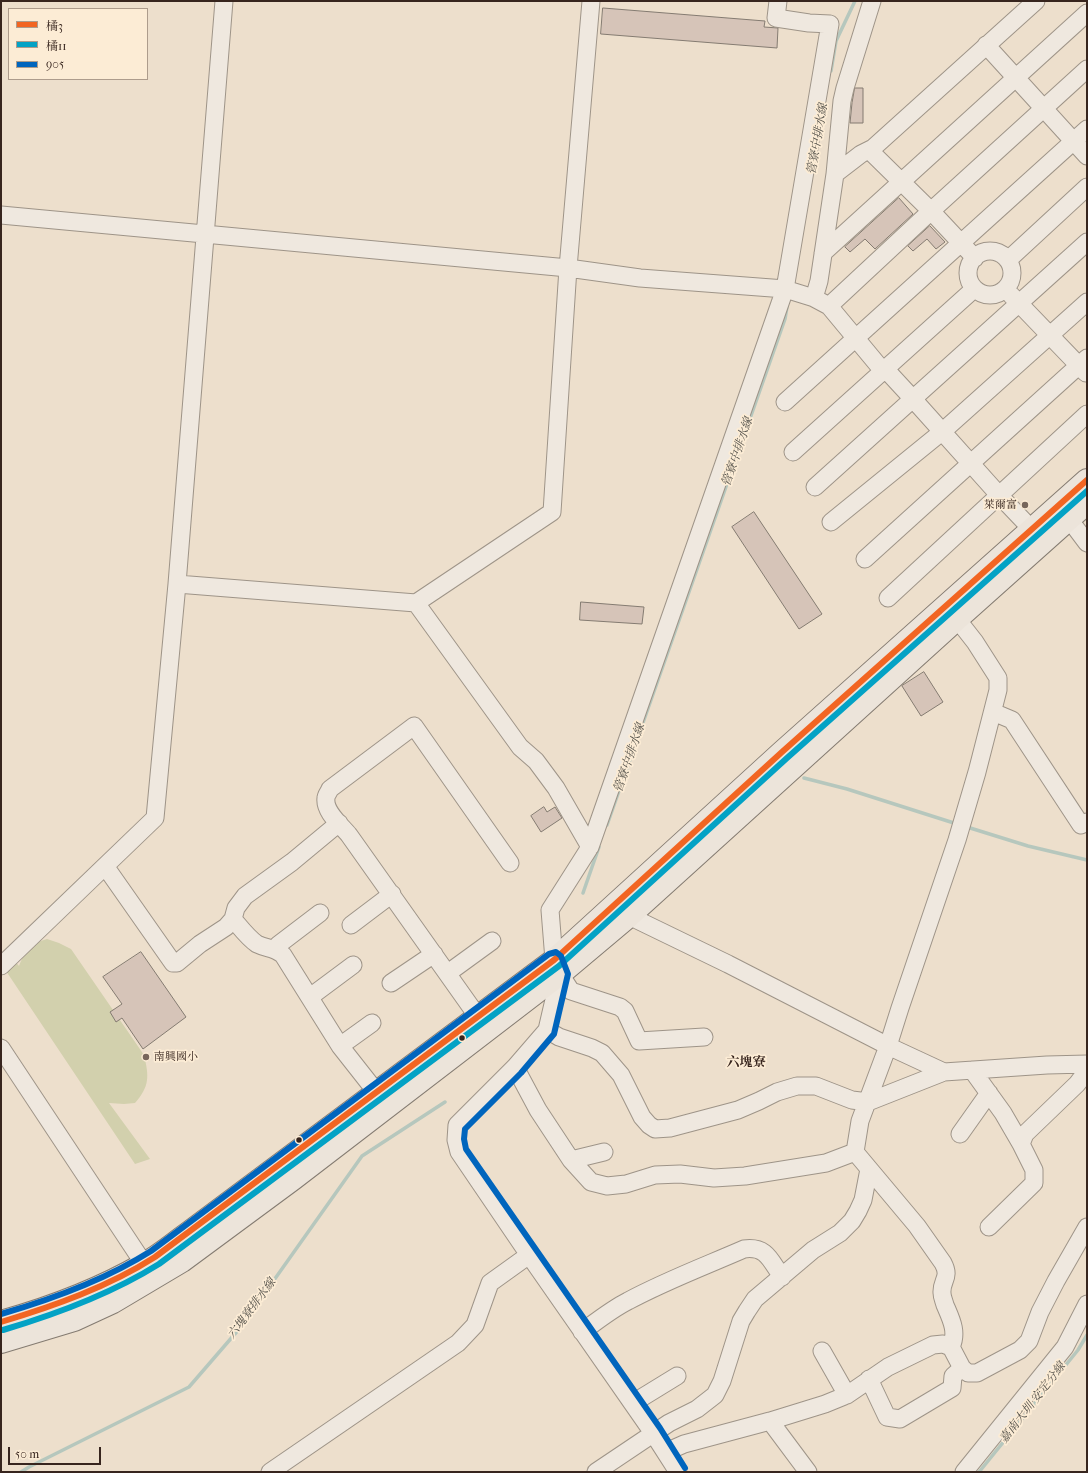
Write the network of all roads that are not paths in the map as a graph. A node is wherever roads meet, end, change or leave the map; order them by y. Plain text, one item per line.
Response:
1 (224, 1) edge
2 (591, 1) edge
3 (778, 1) edge
4 (872, 1) edge
5 (1036, 1) edge
6 (1087, 13) edge
7 (986, 45) junction
8 (1087, 69) edge
9 (1016, 79) junction
10 (1043, 109) junction
11 (1087, 129) edge
12 (1073, 142) junction
13 (869, 150) junction
14 (1087, 156) edge
15 (835, 174) junction
16 (903, 182) junction
17 (1087, 186) edge
18 (931, 211) junction
19 (1, 216) edge
20 (205, 235) junction
21 (1087, 242) edge
22 (960, 243) junction
23 (824, 253) junction
24 (975, 258) junction
25 (1008, 260) junction
26 (568, 268) junction
27 (785, 289) junction
28 (974, 289) junction
29 (1006, 289) junction
30 (814, 298) junction
31 (1087, 302) edge
32 (1019, 303) junction
33 (829, 306) junction
34 (1050, 335) junction
35 (856, 338) junction
36 (1084, 366) edge
37 (885, 370) junction
38 (914, 399) junction
39 (785, 402) dead end
40 (1087, 414) edge
41 (943, 431) junction
42 (793, 452) dead end
43 (972, 463) junction
44 (1087, 480) edge
45 (815, 487) dead end
46 (999, 494) junction
47 (1087, 503) edge
48 (1063, 513) junction
49 (831, 522) dead end
50 (1038, 535) junction
51 (1087, 543) edge
52 (865, 559) dead end
53 (177, 584) junction
54 (888, 598) dead end
55 (416, 603) junction
56 (951, 613) junction
57 (993, 712) junction
58 (1087, 822) edge
59 (339, 823) junction
60 (590, 847) junction
61 (510, 863) dead end
62 (105, 866) junction
63 (392, 894) junction
64 (320, 913) dead end
65 (629, 916) junction
66 (233, 919) junction
67 (351, 925) dead end
68 (492, 941) dead end
69 (277, 949) junction
70 (434, 954) junction
71 (353, 965) dead end
72 (1, 966) edge
73 (557, 967) junction
74 (448, 973) junction
75 (391, 983) dead end
76 (310, 997) junction
77 (478, 1018) junction
78 (372, 1023) dead end
79 (547, 1030) junction
80 (704, 1037) dead end
81 (340, 1046) junction
82 (888, 1046) junction
83 (1, 1048) edge
84 (1087, 1064) edge
85 (515, 1067) junction
86 (972, 1070) junction
87 (1087, 1071) edge
88 (944, 1072) junction
89 (377, 1093) junction
90 (989, 1093) junction
91 (868, 1102) junction
92 (960, 1134) dead end
93 (1021, 1144) junction
94 (604, 1152) dead end
95 (855, 1152) junction
96 (571, 1160) junction
97 (869, 1168) junction
98 (989, 1227) dead end
99 (1087, 1227) edge
100 (529, 1255) junction
101 (149, 1271) junction
102 (782, 1277) junction
103 (1087, 1304) edge
104 (1, 1322) edge
105 (582, 1332) junction
106 (1, 1342) edge
107 (951, 1347) junction
108 (822, 1351) dead end
109 (962, 1368) junction
110 (677, 1376) dead end
111 (869, 1379) junction
112 (847, 1395) junction
113 (633, 1403) junction
114 (770, 1421) junction
115 (653, 1433) junction
116 (666, 1452) junction
117 (270, 1472) edge
118 (596, 1472) edge
119 (678, 1472) edge
120 (808, 1472) edge
121 (964, 1472) edge

1 - 20 street
2 - 26 street
3 - 27 street
4 - 15 street
5 - 7 street
6 - 9 street
7 - 9 street
7 - 13 street
8 - 10 street
9 - 10 street
9 - 16 street
10 - 12 street
10 - 18 street
11 - 12 street
12 - 14 street
12 - 22 street
13 - 15 street
13 - 16 street
15 - 23 street
16 - 18 street
16 - 23 street
17 - 25 street
18 - 22 street
18 - 33 street
19 - 20 street
20 - 26 street
20 - 53 street
21 - 32 street
22 - 24 street
22 - 35 street
23 - 30 street
24 - 25 street
24 - 28 street
25 - 29 street
26 - 27 street
26 - 55 street
27 - 30 street
27 - 60 street
28 - 29 street
28 - 37 street
29 - 32 street
30 - 33 street
31 - 34 street
32 - 34 street
32 - 38 street
33 - 35 street
34 - 36 street
34 - 41 street
35 - 37 street
35 - 39 street
36 - 43 street
37 - 38 street
37 - 42 street
38 - 41 street
38 - 45 street
40 - 46 street
41 - 43 street
41 - 49 street
43 - 46 street
43 - 52 street
44 - 48 main road
46 - 50 street
46 - 54 street
47 - 48 main road
48 - 50 main road
48 - 51 street
50 - 56 main road
53 - 55 street
53 - 62 street
55 - 60 street
56 - 57 street
56 - 65 main road
56 - 73 main road
57 - 58 street
57 - 82 street
59 - 61 street
59 - 63 street
59 - 66 street
60 - 73 street
62 - 66 street
62 - 72 street
63 - 67 street
63 - 70 street
64 - 69 street
65 - 73 main road
65 - 82 street
66 - 69 street
68 - 74 street
69 - 76 street
70 - 74 street
70 - 75 street
71 - 76 street
73 - 77 main road
73 - 79 street
73 - 80 street
73 - 101 main road
74 - 77 street
76 - 81 street
77 - 89 main road
78 - 81 street
79 - 85 street
79 - 91 street
81 - 89 street
82 - 88 street
82 - 91 street
83 - 101 street
84 - 86 street
85 - 96 street
85 - 100 street
86 - 88 street
86 - 90 street
87 - 93 street
88 - 91 street
89 - 101 main road
90 - 92 street
90 - 93 street
91 - 95 street
93 - 98 street
94 - 96 street
95 - 96 street
95 - 97 street
97 - 102 street
97 - 107 street
99 - 109 street
100 - 105 street
100 - 117 street
101 - 104 main road
101 - 106 main road
102 - 105 street
102 - 115 street
103 - 121 street
105 - 113 street
107 - 109 street
107 - 111 street
108 - 112 street
109 - 111 street
110 - 113 street
111 - 112 street
112 - 114 street
113 - 115 street
114 - 116 street
114 - 120 street
115 - 116 street
115 - 118 street
116 - 119 street

